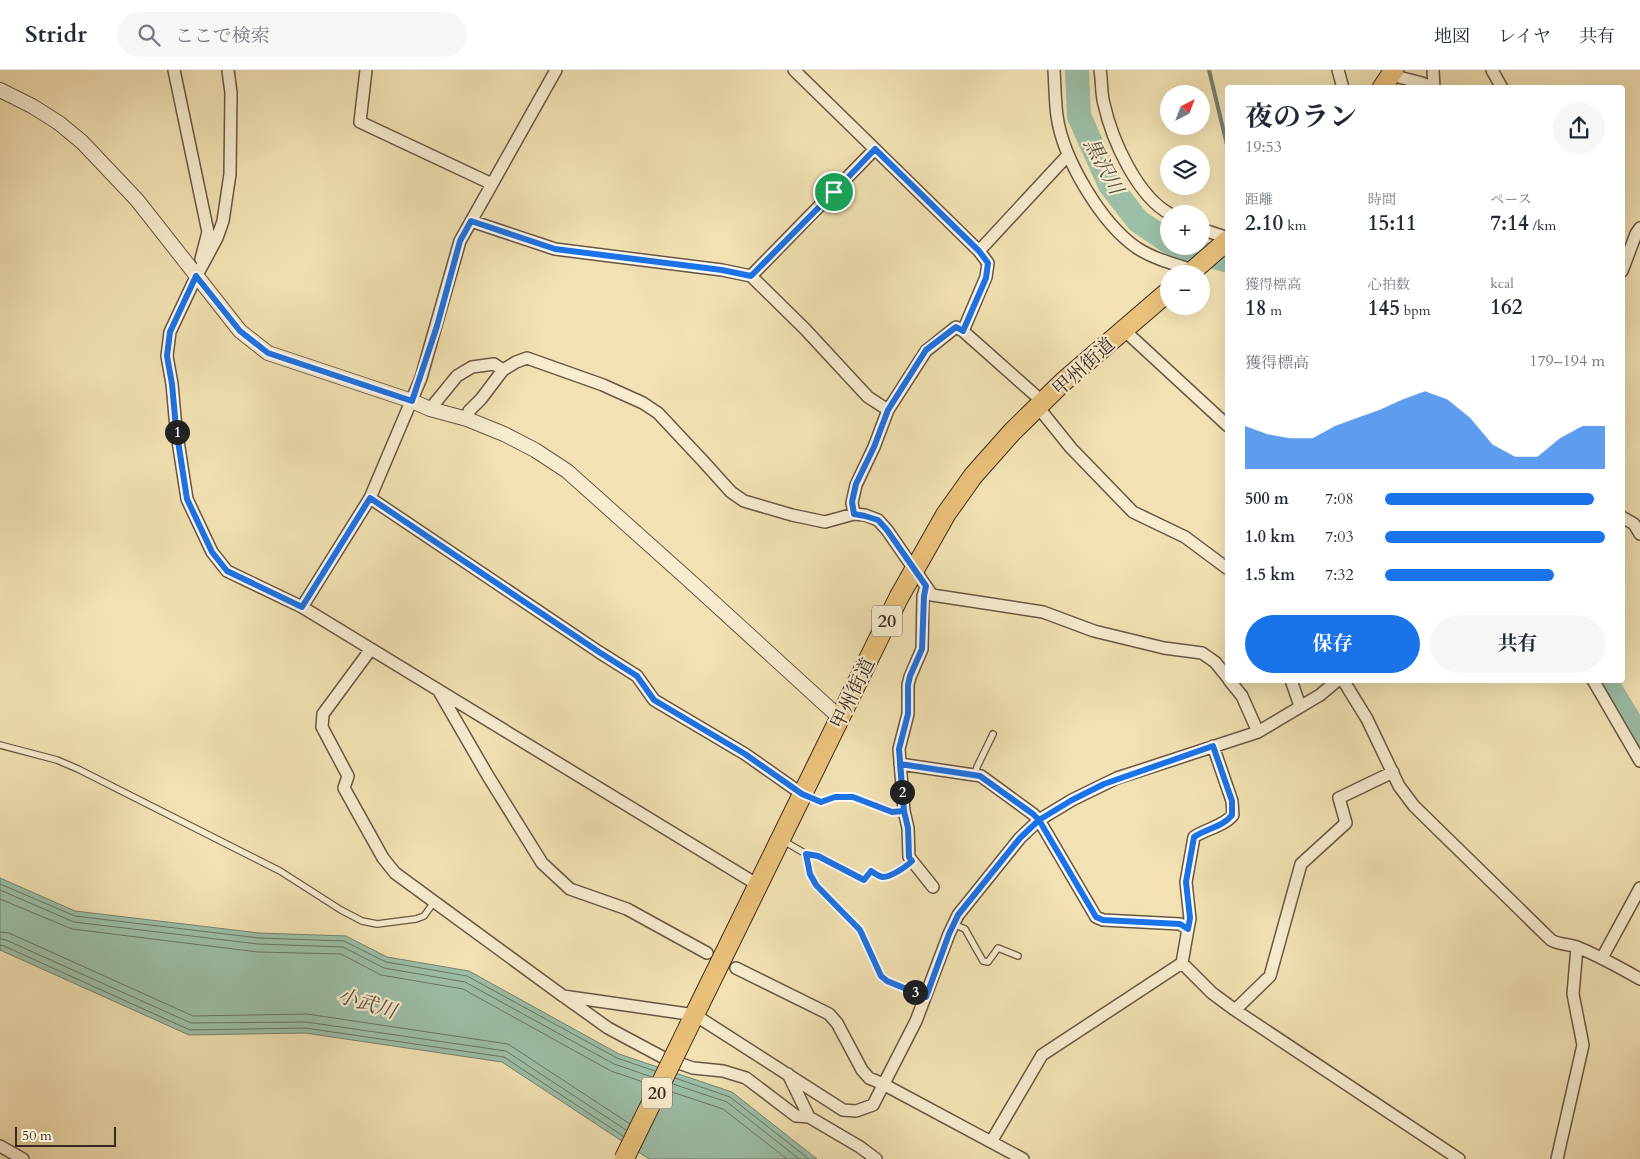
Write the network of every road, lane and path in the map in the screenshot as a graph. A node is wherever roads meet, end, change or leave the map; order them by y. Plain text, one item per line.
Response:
1 (174, 70) edge
2 (228, 70) edge
3 (366, 70) edge
4 (556, 70) edge
5 (794, 70) edge
6 (1054, 70) edge
7 (1100, 70) edge
8 (1338, 70) edge
9 (1433, 70) edge
10 (1492, 70) edge
11 (1389, 78) edge
12 (1342, 85) edge
13 (1428, 85) edge
14 (1433, 85) edge
15 (1500, 85) edge
16 (0, 90) edge
17 (875, 149) junction
18 (1068, 155) junction
19 (492, 184) junction
20 (1160, 206) edge
21 (471, 221) junction
22 (1640, 228) edge
23 (1210, 232) edge
24 (1225, 238) edge
25 (1225, 242) edge
26 (979, 251) junction
27 (1625, 263) edge
28 (1172, 265) edge
29 (1199, 265) edge
30 (196, 276) junction
31 (751, 276) junction
32 (1160, 299) edge
33 (1124, 330) junction
34 (963, 331) junction
35 (503, 370) junction
36 (412, 401) junction
37 (1040, 404) junction
38 (430, 409) junction
39 (888, 410) junction
40 (467, 419) junction
41 (1225, 423) edge
42 (370, 498) junction
43 (854, 514) junction
44 (1625, 519) edge
45 (1638, 527) edge
46 (1225, 567) edge
47 (914, 568) junction
48 (926, 586) junction
49 (302, 607) junction
50 (371, 649) junction
51 (1225, 675) edge
52 (1231, 683) edge
53 (1292, 683) edge
54 (1334, 683) edge
55 (1345, 683) edge
56 (1595, 683) edge
57 (439, 692) junction
58 (1300, 706) junction
59 (840, 718) junction
60 (1258, 732) junction
61 (993, 734) dead end
62 (0, 745) edge
63 (1213, 746) junction
64 (1640, 761) edge
65 (900, 764) junction
66 (1393, 772) junction
67 (975, 774) junction
68 (802, 794) junction
69 (904, 811) junction
70 (1039, 820) junction
71 (781, 839) junction
72 (806, 854) junction
73 (912, 861) junction
74 (758, 885) junction
75 (934, 887) dead end
76 (1640, 888) edge
77 (434, 902) junction
78 (954, 924) junction
79 (1188, 929) junction
80 (1577, 947) junction
81 (708, 953) dead end
82 (1018, 956) dead end
83 (1602, 958) junction
84 (1182, 963) junction
85 (736, 968) dead end
86 (1640, 979) edge
87 (563, 996) junction
88 (926, 997) junction
89 (1235, 1010) junction
90 (692, 1021) junction
91 (788, 1074) junction
92 (883, 1084) junction
93 (809, 1117) junction
94 (991, 1142) junction
95 (0, 1146) edge
96 (23, 1159) edge
97 (624, 1159) edge
98 (876, 1159) edge
99 (1023, 1159) edge
100 (1458, 1159) edge
101 (1557, 1159) edge

1 - 30 street
2 - 30 street
3 - 19 street
4 - 19 street
5 - 17 street
6 - 18 street
7 - 20 street
8 - 12 street
9 - 14 street
10 - 15 street
11 - 13 street
16 - 30 street
17 - 26 street
17 - 31 street
18 - 26 street
18 - 28 street
19 - 21 street
21 - 31 street
21 - 36 street
22 - 27 street
23 - 24 street
25 - 29 highway
26 - 34 street
30 - 36 street
30 - 49 street
31 - 39 street
32 - 33 highway, 甲州街道 / 20
33 - 37 highway, 甲州街道 / 20
33 - 41 street
34 - 37 street
34 - 39 street
35 - 38 street
35 - 40 street
35 - 43 street
36 - 38 street
36 - 42 street
37 - 46 street
37 - 47 highway, 甲州街道 / 20
38 - 40 street
39 - 43 street
40 - 59 street
42 - 49 street
42 - 68 street
43 - 47 street
44 - 45 street
47 - 48 street
47 - 59 highway, 甲州街道 / 20
48 - 51 street
48 - 65 street
49 - 50 street
50 - 57 street
50 - 77 street
52 - 60 street
53 - 58 street
54 - 58 street
55 - 66 street
56 - 64 street
57 - 74 street
57 - 81 street
58 - 60 street
59 - 68 highway, 甲州街道 / 20
60 - 63 street
61 - 67 lane
62 - 77 lane
63 - 70 street
63 - 79 street
65 - 67 street
65 - 69 street
66 - 80 street
66 - 89 street
67 - 70 street
68 - 69 lane
68 - 71 highway, 甲州街道 / 20
69 - 73 street
70 - 78 street
70 - 79 street
71 - 72 lane
71 - 74 highway, 甲州街道 / 20
72 - 73 lane
72 - 88 lane
73 - 75 street
74 - 90 highway, 甲州街道 / 20
76 - 83 street
77 - 87 street
78 - 82 lane
78 - 88 street
79 - 84 street
80 - 83 street
80 - 101 street
83 - 86 street
84 - 89 street
84 - 94 street
85 - 92 street
87 - 90 street
87 - 93 street
88 - 92 street
89 - 100 street
90 - 91 street
90 - 97 highway, 甲州街道 / 20, bridge
91 - 92 street
91 - 93 street
92 - 94 street
93 - 98 street
94 - 99 street
95 - 96 street

